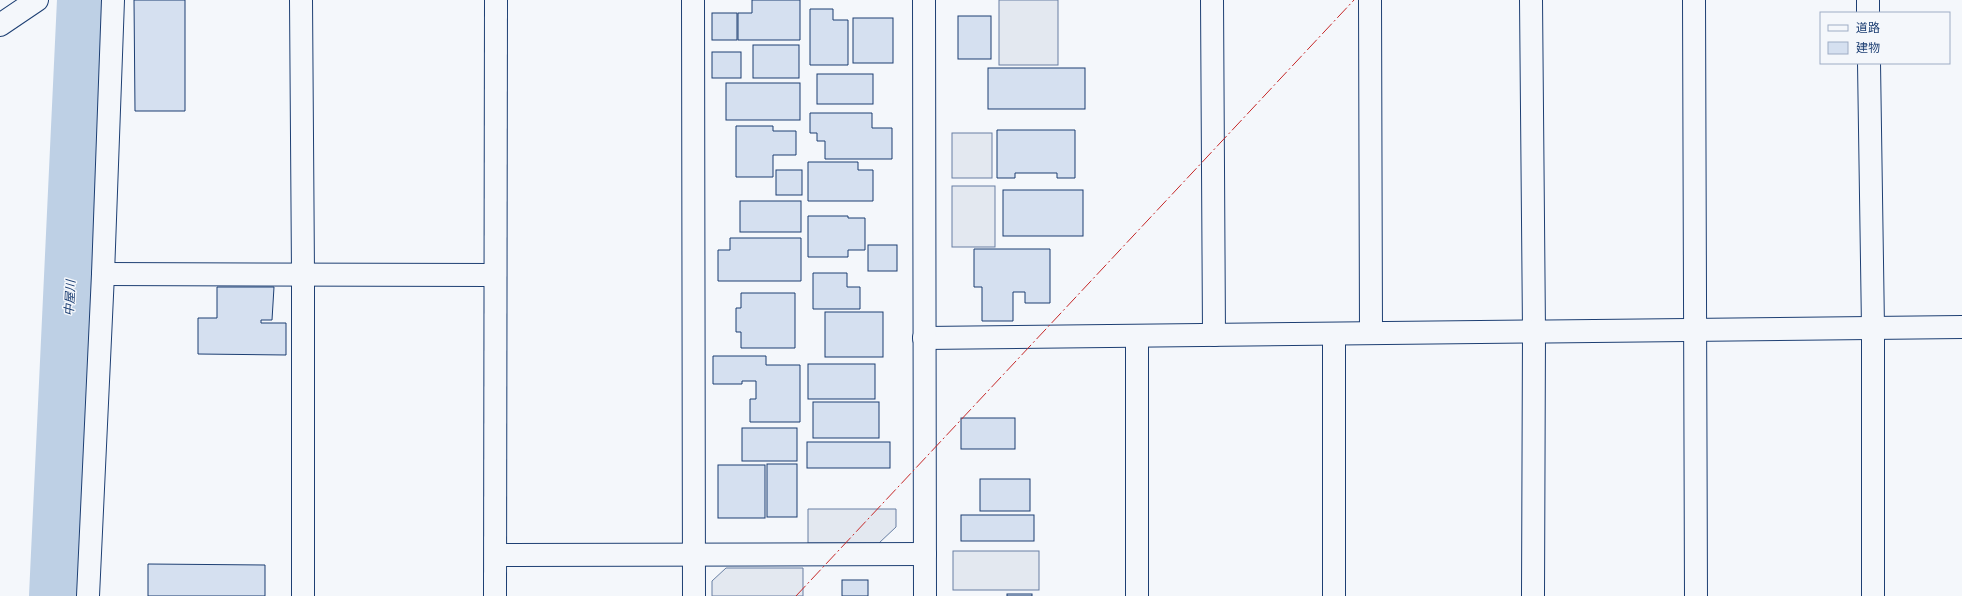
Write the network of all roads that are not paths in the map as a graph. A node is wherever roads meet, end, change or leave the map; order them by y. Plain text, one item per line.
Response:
1 (37, 0) edge
2 (113, 0) edge
3 (301, 0) edge
4 (496, 0) edge
5 (693, 0) edge
6 (924, 0) edge
7 (1212, 0) edge
8 (1370, 0) edge
9 (1531, 0) edge
10 (1694, 0) edge
11 (1868, 0) edge
12 (1868, 12) edge
13 (0, 25) edge
14 (1869, 64) edge
15 (103, 274) junction
16 (303, 275) junction
17 (495, 275) junction
18 (1962, 327) edge
19 (1873, 328) junction
20 (1694, 330) junction
21 (1534, 332) junction
22 (1371, 333) junction
23 (1334, 334) junction
24 (1214, 335) junction
25 (1137, 336) junction
26 (924, 338) junction
27 (925, 554) junction
28 (496, 555) junction
29 (694, 555) junction
30 (88, 596) edge
31 (303, 596) edge
32 (495, 596) edge
33 (694, 596) edge
34 (925, 596) edge
35 (1137, 596) edge
36 (1334, 596) edge
37 (1533, 596) edge
38 (1696, 596) edge
39 (1873, 596) edge

1 - 13 street
2 - 15 street
3 - 16 street
4 - 17 street
5 - 29 street
6 - 26 street
7 - 24 street
8 - 22 street
9 - 21 street
10 - 20 street
11 - 12 street
14 - 19 street
15 - 16 street
15 - 30 street
16 - 17 street
16 - 31 street
17 - 28 street
18 - 19 street
19 - 20 street
19 - 39 street
20 - 21 street
20 - 38 street
21 - 22 street
21 - 37 street
22 - 23 street
23 - 24 street
23 - 36 street
24 - 25 street
25 - 26 street
25 - 35 street
26 - 27 street
27 - 29 street
27 - 34 street
28 - 29 street
28 - 32 street
29 - 33 street

